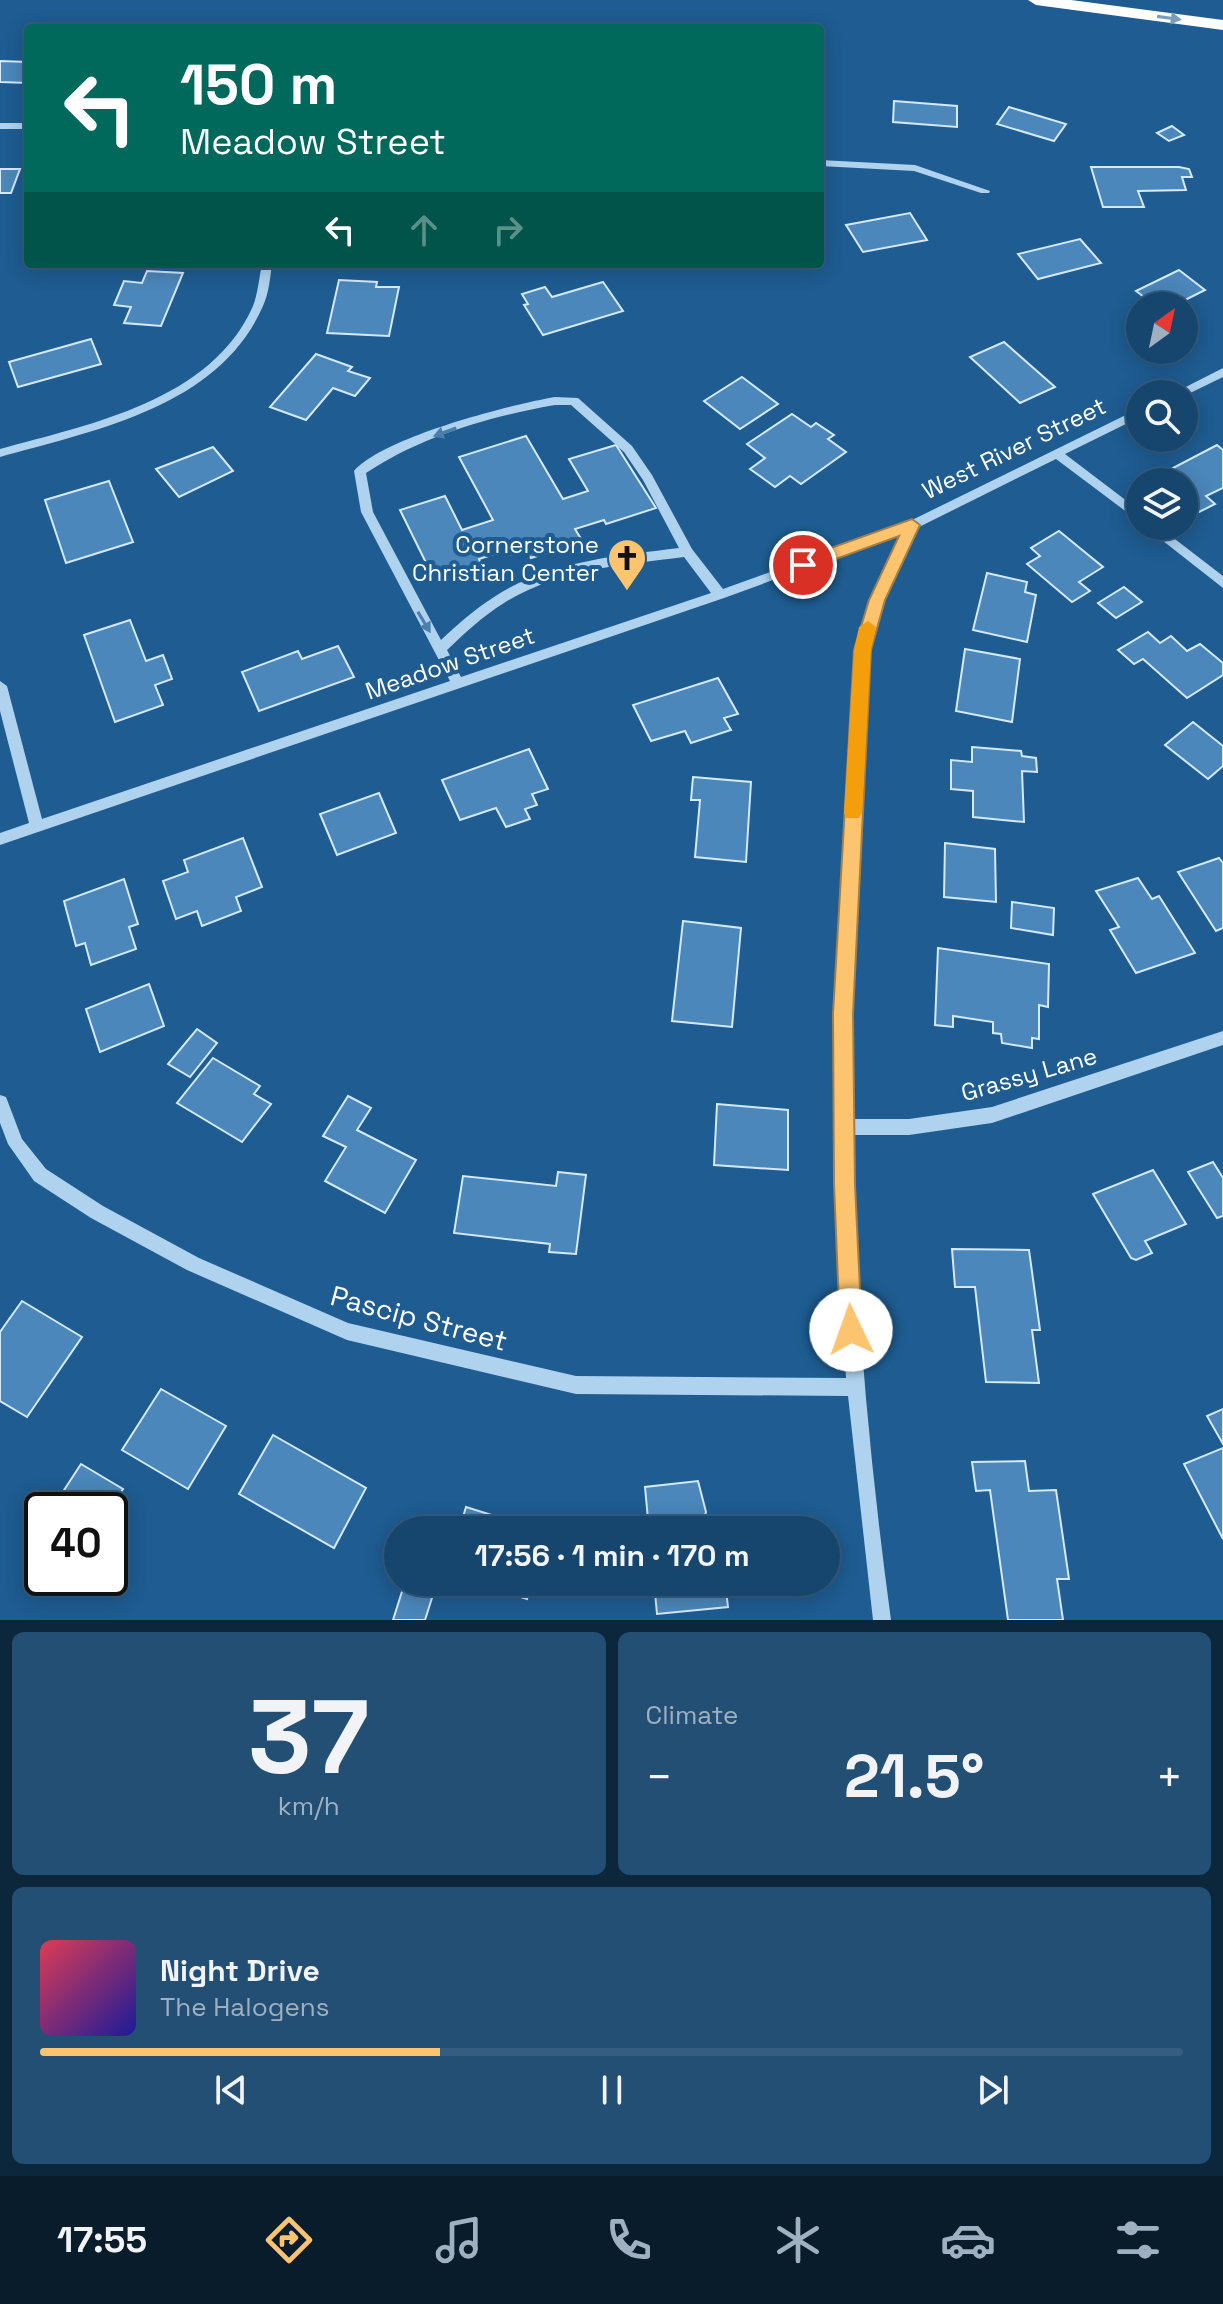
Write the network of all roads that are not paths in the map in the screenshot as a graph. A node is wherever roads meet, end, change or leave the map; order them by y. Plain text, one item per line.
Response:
1 (1036, 0) edge
2 (1223, 25) edge
3 (0, 126) edge
4 (24, 126) edge
5 (824, 163) edge
6 (985, 191) dead end
7 (266, 268) edge
8 (1223, 372) edge
9 (1198, 384) edge
10 (1126, 419) edge
11 (0, 453) edge
12 (1056, 453) junction
13 (1126, 507) edge
14 (912, 525) junction
15 (1168, 540) edge
16 (687, 552) junction
17 (1223, 583) edge
18 (720, 595) junction
19 (441, 648) junction
20 (458, 684) junction
21 (0, 686) edge
22 (37, 826) junction
23 (0, 839) edge
24 (1223, 1038) edge
25 (0, 1102) edge
26 (843, 1127) junction
27 (854, 1387) junction
28 (882, 1620) edge

1 -> 2 highway
3 - 4 street
5 - 6 street
7 - 11 street
8 - 9 street
10 - 12 street, West River Street
12 - 13 street
12 - 14 street, West River Street
14 - 18 street, Meadow Street
14 - 26 street, West River Street
15 - 17 street
16 - 18 street
16 - 19 street
16 -> 19 street
18 - 20 street, Meadow Street
19 - 20 street
20 - 22 street, Meadow Street
21 - 22 street
22 - 23 street, Meadow Street
24 - 26 street, Grassy Lane
25 - 27 street, Pascip Street
26 - 27 street, West River Street
27 - 28 street, West River Street

